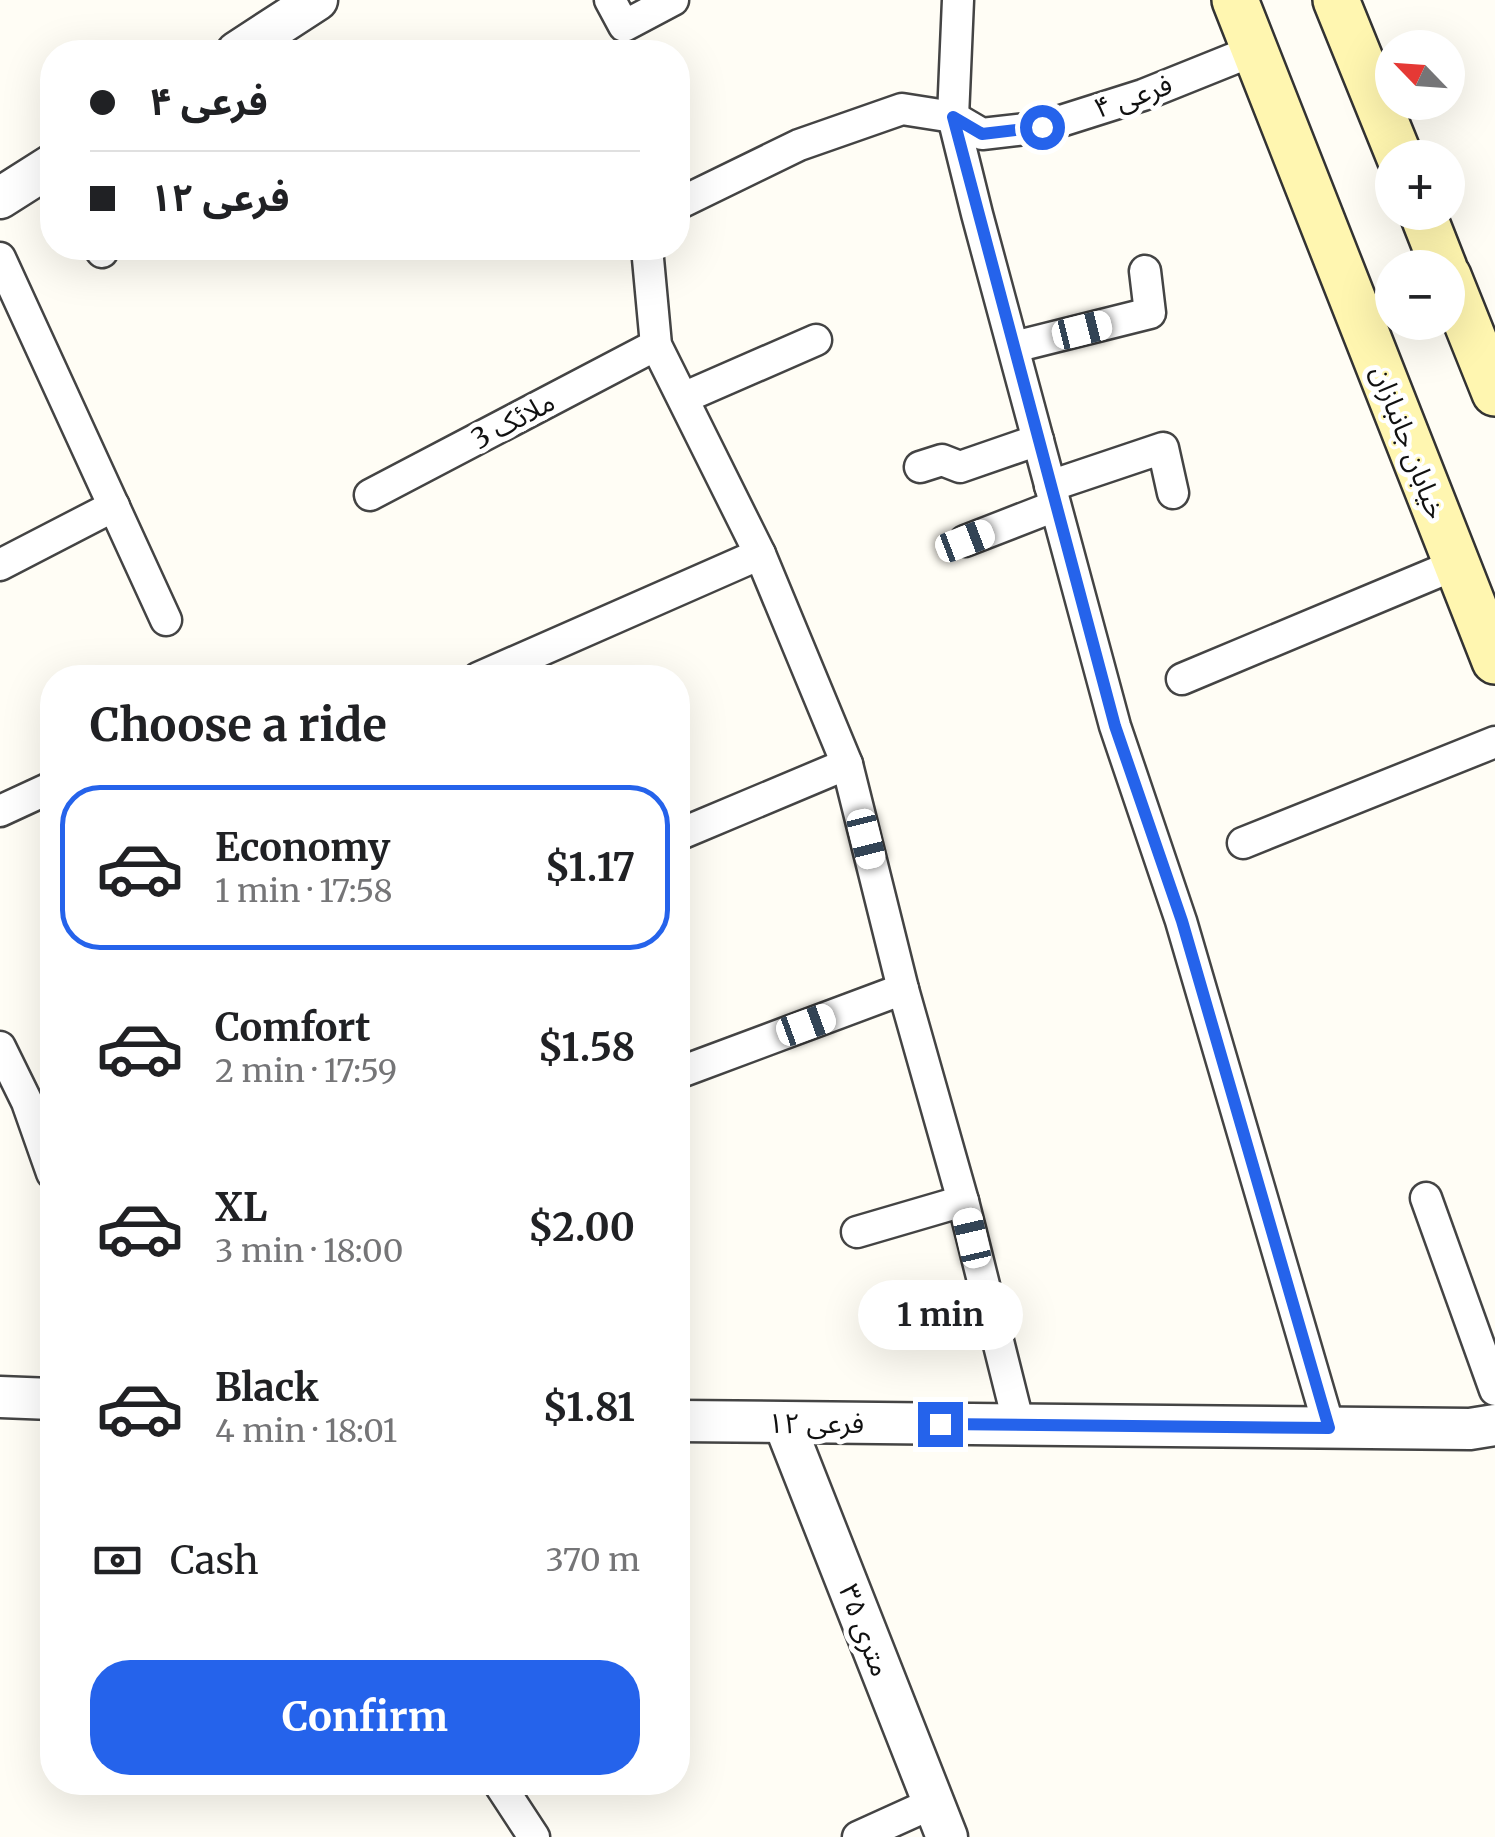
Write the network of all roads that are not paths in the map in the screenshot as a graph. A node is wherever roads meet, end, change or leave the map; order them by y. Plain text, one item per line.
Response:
1 (318, 0) edge
2 (610, 0) edge
3 (673, 0) edge
4 (958, 0) edge
5 (1236, 0) edge
6 (1336, 0) edge
7 (256, 40) edge
8 (1255, 50) junction
9 (953, 117) junction
10 (1393, 140) edge
11 (40, 173) edge
12 (0, 198) edge
13 (690, 198) edge
14 (0, 258) edge
15 (648, 260) edge
16 (1145, 271) dead end
17 (1465, 318) edge
18 (816, 340) dead end
19 (656, 345) junction
20 (1014, 347) junction
21 (1495, 393) edge
22 (683, 398) junction
23 (1038, 440) junction
24 (920, 467) dead end
25 (1173, 492) dead end
26 (370, 496) dead end
27 (1053, 496) junction
28 (114, 506) junction
29 (965, 541) dead end
30 (760, 554) junction
31 (1457, 564) junction
32 (0, 565) edge
33 (166, 620) dead end
34 (1494, 653) edge
35 (508, 665) edge
36 (1182, 680) dead end
37 (1495, 742) edge
38 (847, 764) junction
39 (40, 792) edge
40 (0, 810) edge
41 (690, 830) edge
42 (1243, 843) dead end
43 (903, 989) junction
44 (0, 1047) edge
45 (690, 1069) edge
46 (40, 1141) edge
47 (1426, 1198) dead end
48 (964, 1200) junction
49 (857, 1232) dead end
50 (1495, 1390) edge
51 (0, 1397) edge
52 (40, 1400) edge
53 (690, 1422) edge
54 (784, 1423) junction
55 (1018, 1425) junction
56 (1495, 1425) edge
57 (1329, 1428) junction
58 (507, 1795) edge
59 (940, 1820) edge
60 (534, 1837) edge
61 (858, 1837) edge

1 - 7 street
2 - 3 street
4 - 9 street
5 - 8 main road, خیابان جانبازان
6 - 10 main road
8 - 9 street, فرعی ۴
8 - 31 main road, خیابان جانبازان
9 - 13 street, فرعی ۴
9 - 20 street
11 - 12 street
14 - 28 street
15 - 19 street
16 - 20 street
17 - 21 main road
18 - 22 street
19 - 22 street
19 - 26 street, ملائک 3
20 - 23 street
22 - 30 street
23 - 24 street
23 - 27 street
25 - 27 street
27 - 29 street
27 - 57 street
28 - 32 street
28 - 33 street
30 - 35 street
30 - 38 street
31 - 34 main road, خیابان جانبازان
31 - 36 street
37 - 42 street
38 - 41 street
38 - 43 street
39 - 40 street
43 - 45 street
43 - 48 street
44 - 46 street
47 - 50 street
48 - 49 street
48 - 55 street
51 - 52 street
53 - 54 street, فرعی ۱۲
54 - 55 street, فرعی ۱۲
54 - 59 street, ۳۵ متری
55 - 57 street, فرعی ۱۲
56 - 57 street, فرعی ۱۲
58 - 60 street
59 - 61 street

